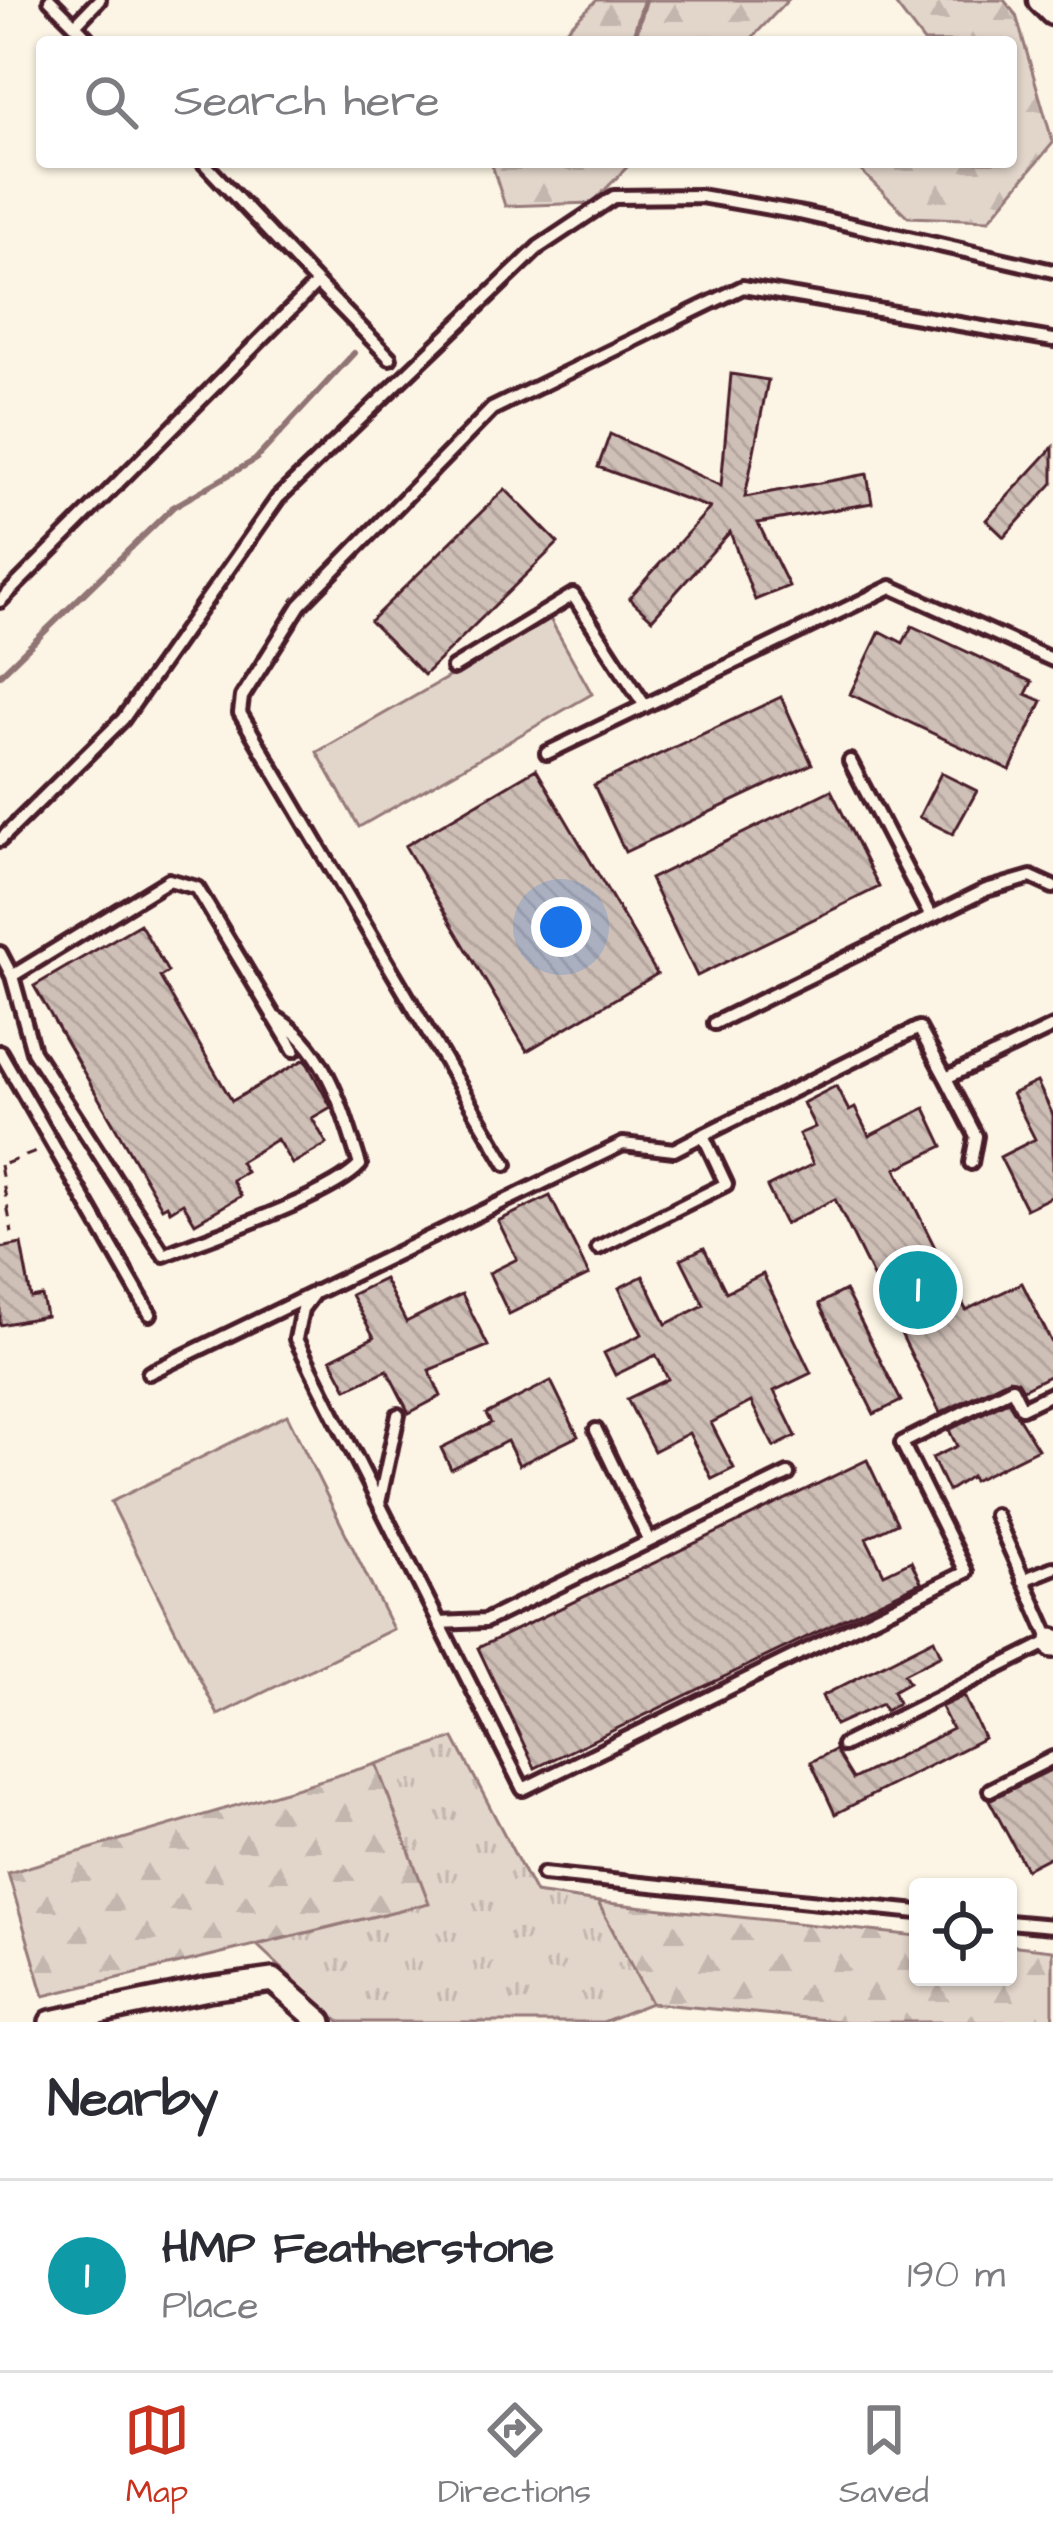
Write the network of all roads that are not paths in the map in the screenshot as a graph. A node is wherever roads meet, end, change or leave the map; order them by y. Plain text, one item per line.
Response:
1 (50, 0) edge
2 (100, 0) edge
3 (1041, 0) edge
4 (1053, 12) edge
5 (75, 25) junction
6 (85, 36) edge
7 (209, 168) edge
8 (1053, 272) edge
9 (316, 284) junction
10 (1053, 340) edge
11 (390, 358) dead end
12 (0, 601) edge
13 (1053, 660) edge
14 (453, 668) dead end
15 (645, 706) junction
16 (547, 753) dead end
17 (850, 761) dead end
18 (0, 840) edge
19 (1053, 887) edge
20 (931, 916) junction
21 (0, 953) edge
22 (13, 976) junction
23 (273, 1016) junction
24 (715, 1023) dead end
25 (1053, 1027) edge
26 (294, 1050) dead end
27 (0, 1052) edge
28 (946, 1078) junction
29 (703, 1135) junction
30 (971, 1163) dead end
31 (506, 1164) dead end
32 (598, 1248) dead end
33 (315, 1292) junction
34 (150, 1314) dead end
35 (149, 1373) dead end
36 (1053, 1393) edge
37 (398, 1415) dead end
38 (596, 1430) dead end
39 (788, 1474) dead end
40 (379, 1503) junction
41 (994, 1515) dead end
42 (650, 1541) junction
43 (1053, 1568) edge
44 (1023, 1580) junction
45 (439, 1623) junction
46 (1052, 1643) edge
47 (843, 1745) dead end
48 (1053, 1758) edge
49 (989, 1790) dead end
50 (543, 1874) dead end
51 (909, 1911) edge
52 (1017, 1923) edge
53 (1053, 1926) edge
54 (51, 2022) edge
55 (321, 2022) edge

1 - 5 lane
2 - 5 lane
3 - 4 street
5 - 6 lane
7 - 9 lane
8 - 18 lane
9 - 11 lane
9 - 12 lane
10 - 31 lane
13 - 15 lane
14 - 15 lane
15 - 16 lane
17 - 20 lane
19 - 20 lane
20 - 24 lane
21 - 22 lane
22 - 23 lane
22 - 23 lane
23 - 26 lane
25 - 28 lane
27 - 34 lane
28 - 29 lane
28 - 30 lane
29 - 32 lane
29 - 33 lane
33 - 35 lane
33 - 40 lane
36 - 45 lane
37 - 40 lane
38 - 42 lane
39 - 42 lane
40 - 45 lane
41 - 44 lane
42 - 45 lane
43 - 44 lane
44 - 46 lane
46 - 47 lane
48 - 49 lane
50 - 51 lane
52 - 53 lane
54 - 55 street

